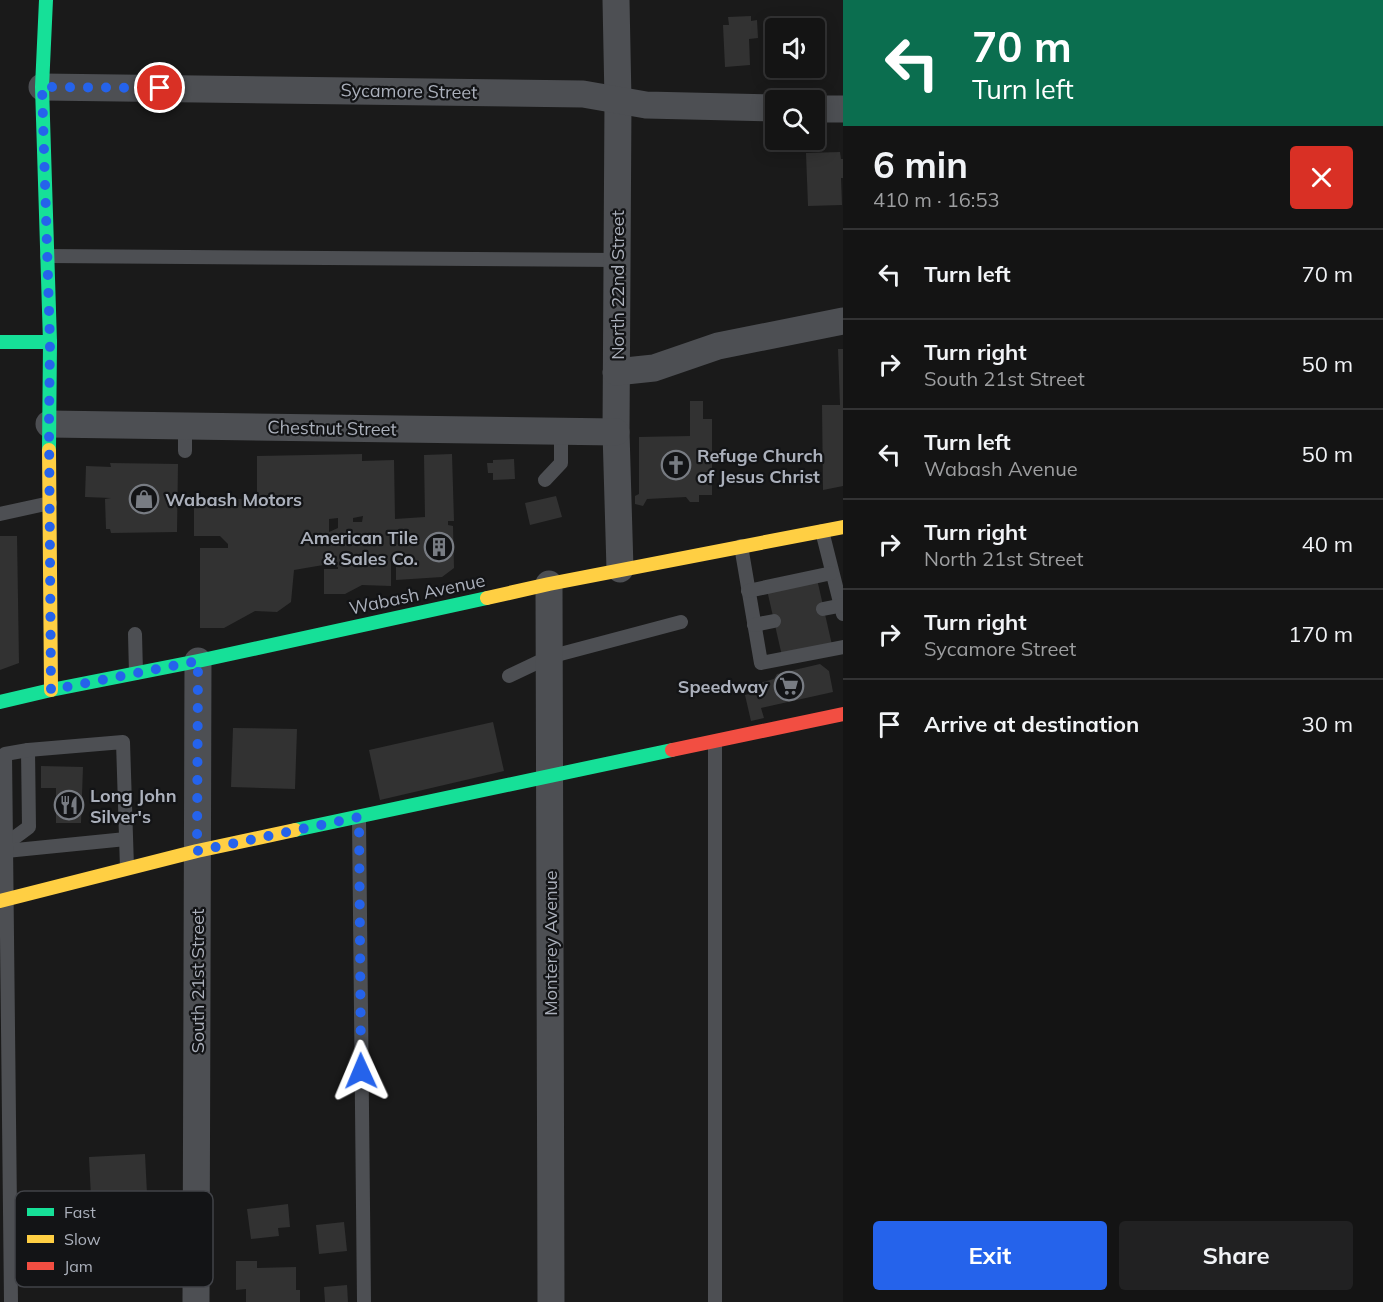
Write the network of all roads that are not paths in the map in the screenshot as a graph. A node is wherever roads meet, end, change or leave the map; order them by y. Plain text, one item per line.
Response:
1 (46, 0) edge
2 (616, 0) edge
3 (42, 87) junction
4 (618, 100) junction
5 (765, 108) edge
6 (825, 109) edge
7 (843, 109) edge
8 (47, 256) junction
9 (617, 260) junction
10 (843, 321) edge
11 (0, 342) edge
12 (50, 342) junction
13 (616, 372) junction
14 (49, 424) junction
15 (561, 431) junction
16 (616, 432) junction
17 (545, 480) dead end
18 (50, 503) junction
19 (0, 514) edge
20 (843, 527) edge
21 (822, 531) junction
22 (741, 546) junction
23 (620, 569) junction
24 (832, 573) junction
25 (549, 584) junction
26 (748, 591) junction
27 (842, 608) edge
28 (823, 609) dead end
29 (774, 621) dead end
30 (681, 622) dead end
31 (754, 625) junction
32 (135, 634) dead end
33 (843, 647) edge
34 (549, 657) junction
35 (198, 661) junction
36 (136, 673) junction
37 (509, 676) dead end
38 (51, 690) junction
39 (0, 702) edge
40 (843, 714) edge
41 (715, 742) junction
42 (28, 750) junction
43 (549, 777) junction
44 (359, 817) junction
45 (126, 838) junction
46 (6, 848) junction
47 (197, 851) junction
48 (127, 868) junction
49 (3, 901) edge
50 (196, 1191) edge
51 (196, 1287) edge
52 (11, 1302) edge
53 (196, 1302) edge
54 (364, 1302) edge
55 (551, 1302) edge
56 (714, 1302) edge

1 - 3 street
2 - 4 street, North 22nd Street
3 - 4 street, Sycamore Street
3 - 8 street
4 - 5 street, Sycamore Street
4 - 9 street, North 22nd Street
6 - 7 street
8 - 9 lane
8 - 12 street
9 - 13 street, North 22nd Street
10 - 13 street
11 - 12 street
12 - 14 street
13 - 16 street, North 22nd Street
14 - 15 street, Chestnut Street
14 - 18 street
15 - 16 street, Chestnut Street
15 - 17 lane
16 - 23 street, North 22nd Street
18 - 19 lane
18 - 38 street
20 - 21 street, Wabash Avenue
21 - 22 street, Wabash Avenue
21 - 24 lane
22 - 23 street, Wabash Avenue
22 - 26 lane
23 - 25 street, Wabash Avenue
24 - 26 lane
24 - 27 lane
25 - 34 street, Monterey Avenue
25 - 35 street, Wabash Avenue
26 - 31 lane
27 - 28 lane
29 - 31 lane
30 - 34 lane
31 - 33 lane
32 - 36 lane
34 - 37 lane
34 - 43 street, Monterey Avenue
35 - 36 street, Wabash Avenue
35 - 47 street, South 21st Street
36 - 38 street, Wabash Avenue
38 - 39 street, Wabash Avenue
40 - 41 street
41 - 43 street
41 - 56 lane
42 - 45 lane
42 - 46 lane
42 - 46 lane
43 - 44 street
43 - 55 street, Monterey Avenue
44 - 47 street
44 - 54 lane
45 - 46 lane
45 - 48 lane
46 - 49 lane
47 - 48 street
47 - 50 street, South 21st Street
48 - 49 street
49 - 52 lane
51 - 53 street, South 21st Street

